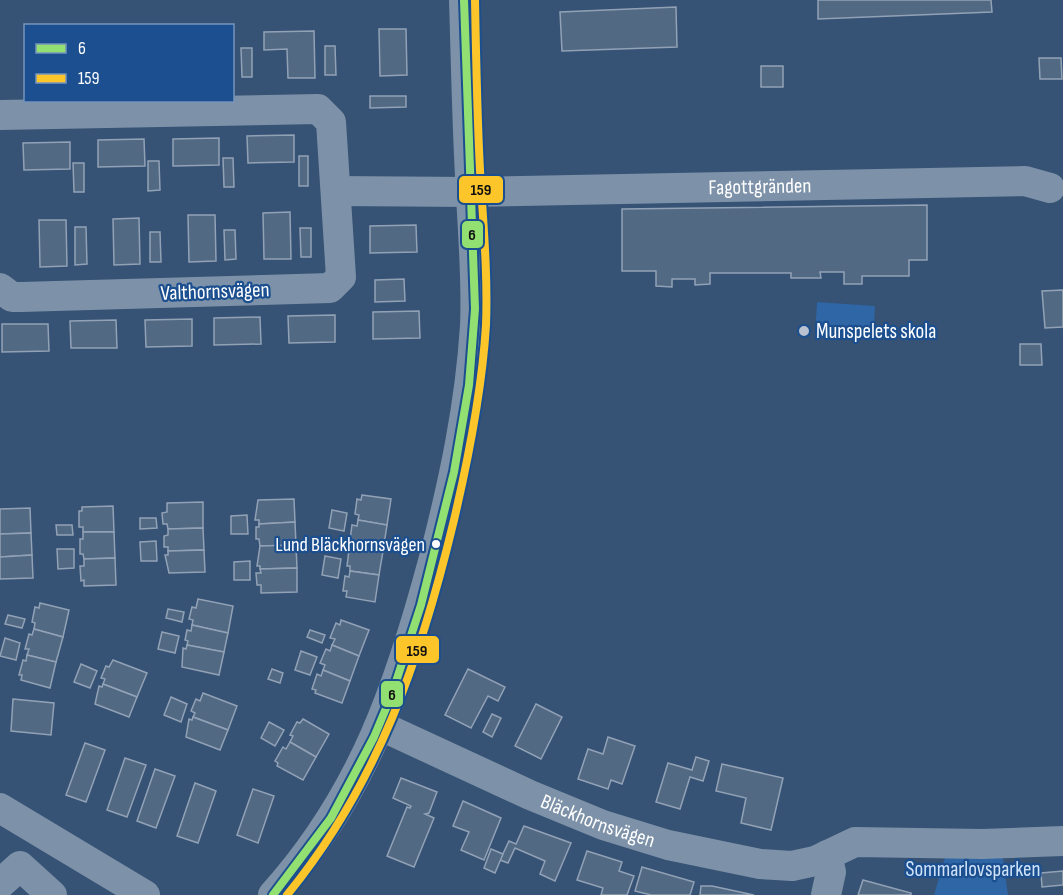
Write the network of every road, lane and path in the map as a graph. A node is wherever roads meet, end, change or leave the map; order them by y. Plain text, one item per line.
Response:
1 (464, 0) edge
2 (0, 115) edge
3 (1050, 188) dead end
4 (336, 191) junction
5 (471, 192) junction
6 (0, 288) edge
7 (381, 726) junction
8 (0, 808) edge
9 (1063, 841) edge
10 (827, 855) junction
11 (0, 884) edge
12 (52, 895) edge
13 (145, 895) edge
14 (273, 895) edge
15 (826, 895) edge

1 - 5 street
2 - 4 street, Valthornsvägen
3 - 5 street, Fagottgränden
4 - 5 street
4 - 6 street, Valthornsvägen
5 - 7 street
7 - 10 street, Bläckhornsvägen
7 - 14 street
8 - 13 street
9 - 10 street, Bläckhornsvägen
10 - 15 street
11 - 12 street

